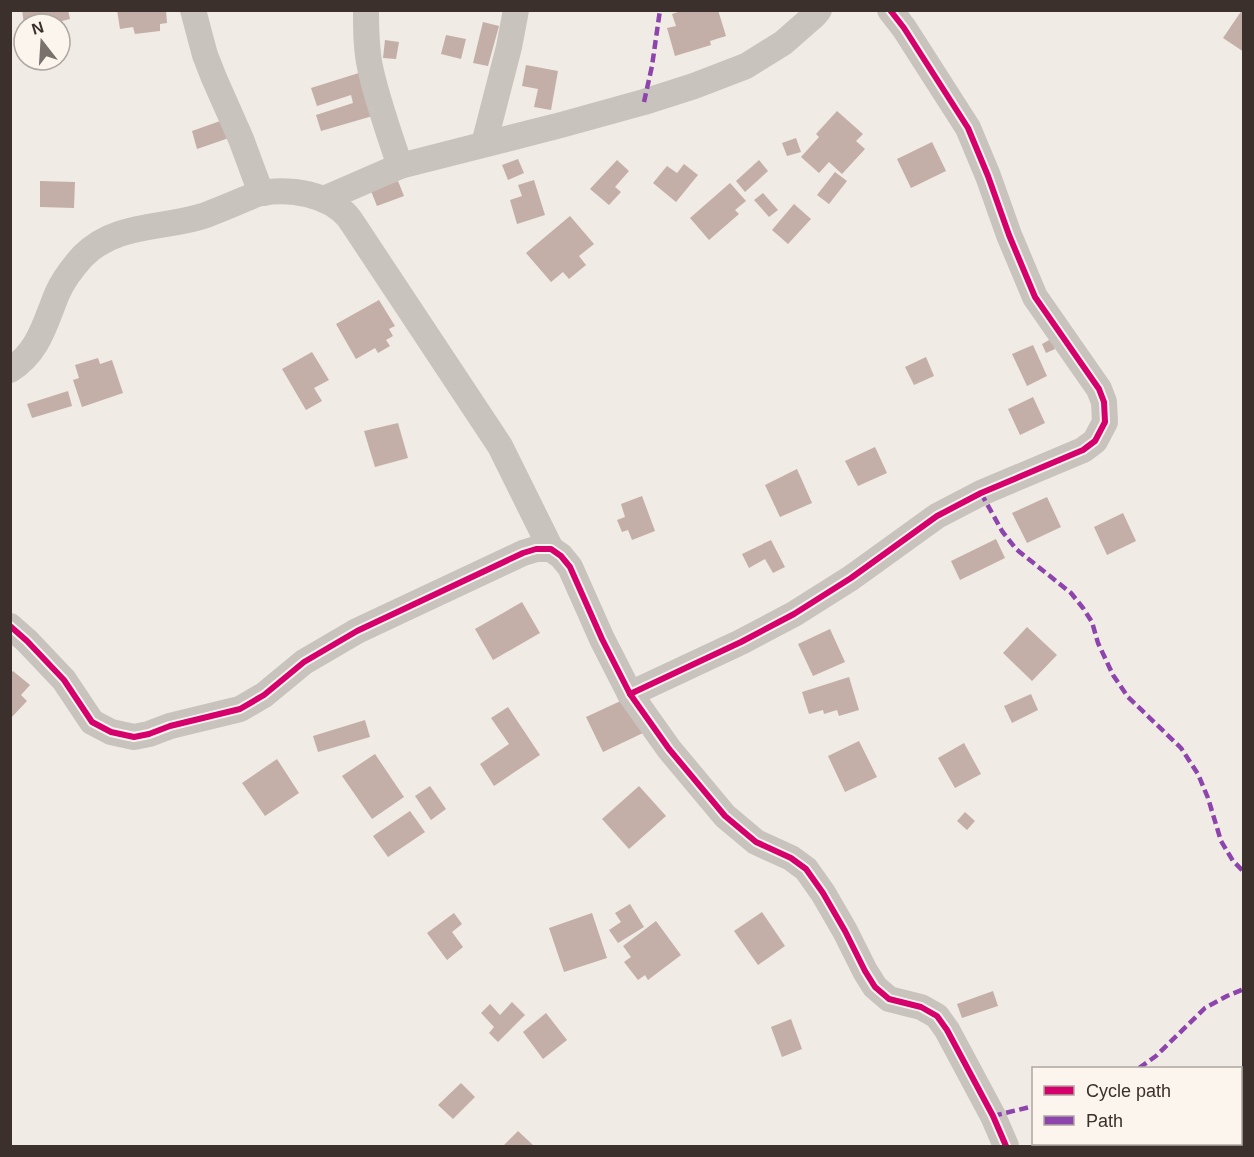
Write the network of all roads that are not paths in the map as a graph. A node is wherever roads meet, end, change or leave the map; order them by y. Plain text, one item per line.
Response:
1 (193, 10) edge
2 (366, 10) edge
3 (516, 10) edge
4 (819, 10) edge
5 (890, 10) edge
6 (484, 144) junction
7 (400, 166) junction
8 (261, 192) junction
9 (324, 199) junction
10 (10, 370) edge
11 (551, 549) junction
12 (10, 626) edge
13 (630, 694) junction
14 (1006, 1146) edge

1 - 8 street
2 - 7 street
3 - 6 street
4 - 6 street
5 - 13 street
6 - 7 street
7 - 9 street
8 - 9 street
8 - 10 street
9 - 11 street
11 - 12 street
11 - 13 street
13 - 14 street

